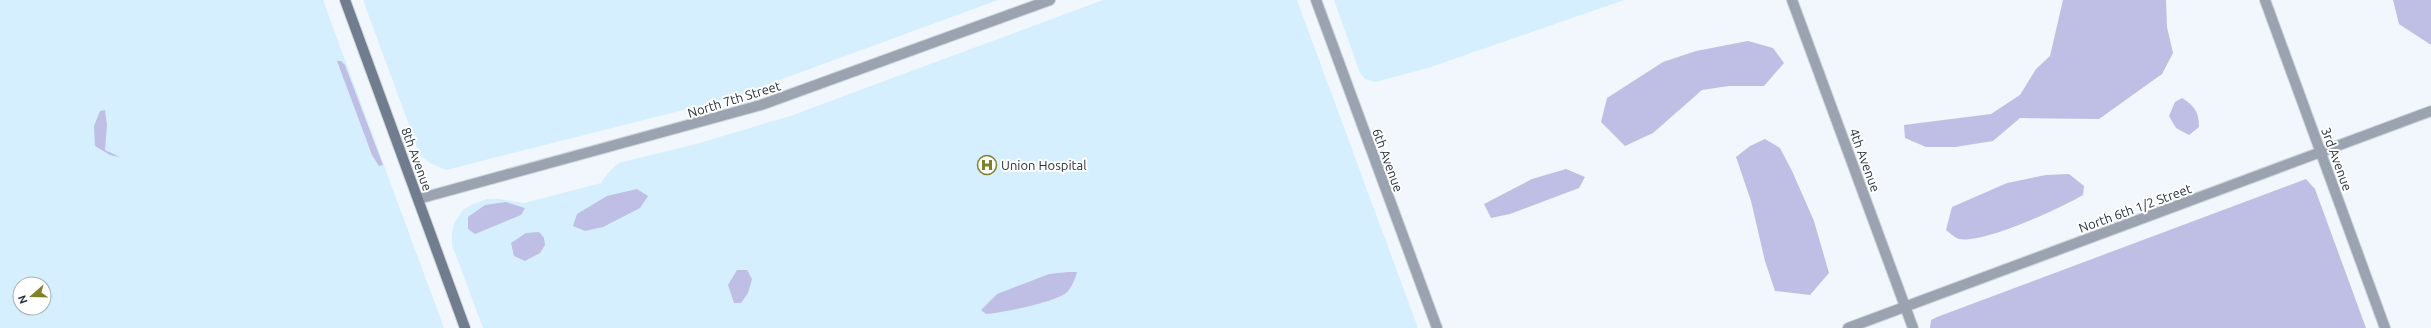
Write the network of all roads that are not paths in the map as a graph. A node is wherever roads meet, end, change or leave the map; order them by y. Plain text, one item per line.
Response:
1 (345, 0) edge
2 (1050, 0) edge
3 (1316, 0) edge
4 (1792, 0) edge
5 (2265, 0) edge
6 (2431, 111) edge
7 (2321, 152) junction
8 (418, 199) junction
9 (1905, 307) junction
10 (465, 328) edge
11 (1437, 328) edge
12 (1848, 328) edge
13 (1913, 328) edge
14 (2385, 328) edge

1 - 8 street, 8th Avenue
2 - 8 street, North 7th Street
3 - 11 street, 6th Avenue
4 - 9 street, 4th Avenue
5 - 7 street, 3rd Avenue
6 - 7 street, North 6th 1/2 Street
7 - 9 street, North 6th 1/2 Street
7 - 14 street, 3rd Avenue
8 - 10 street, 8th Avenue
9 - 12 street, North 6th 1/2 Street
9 - 13 street, 4th Avenue

